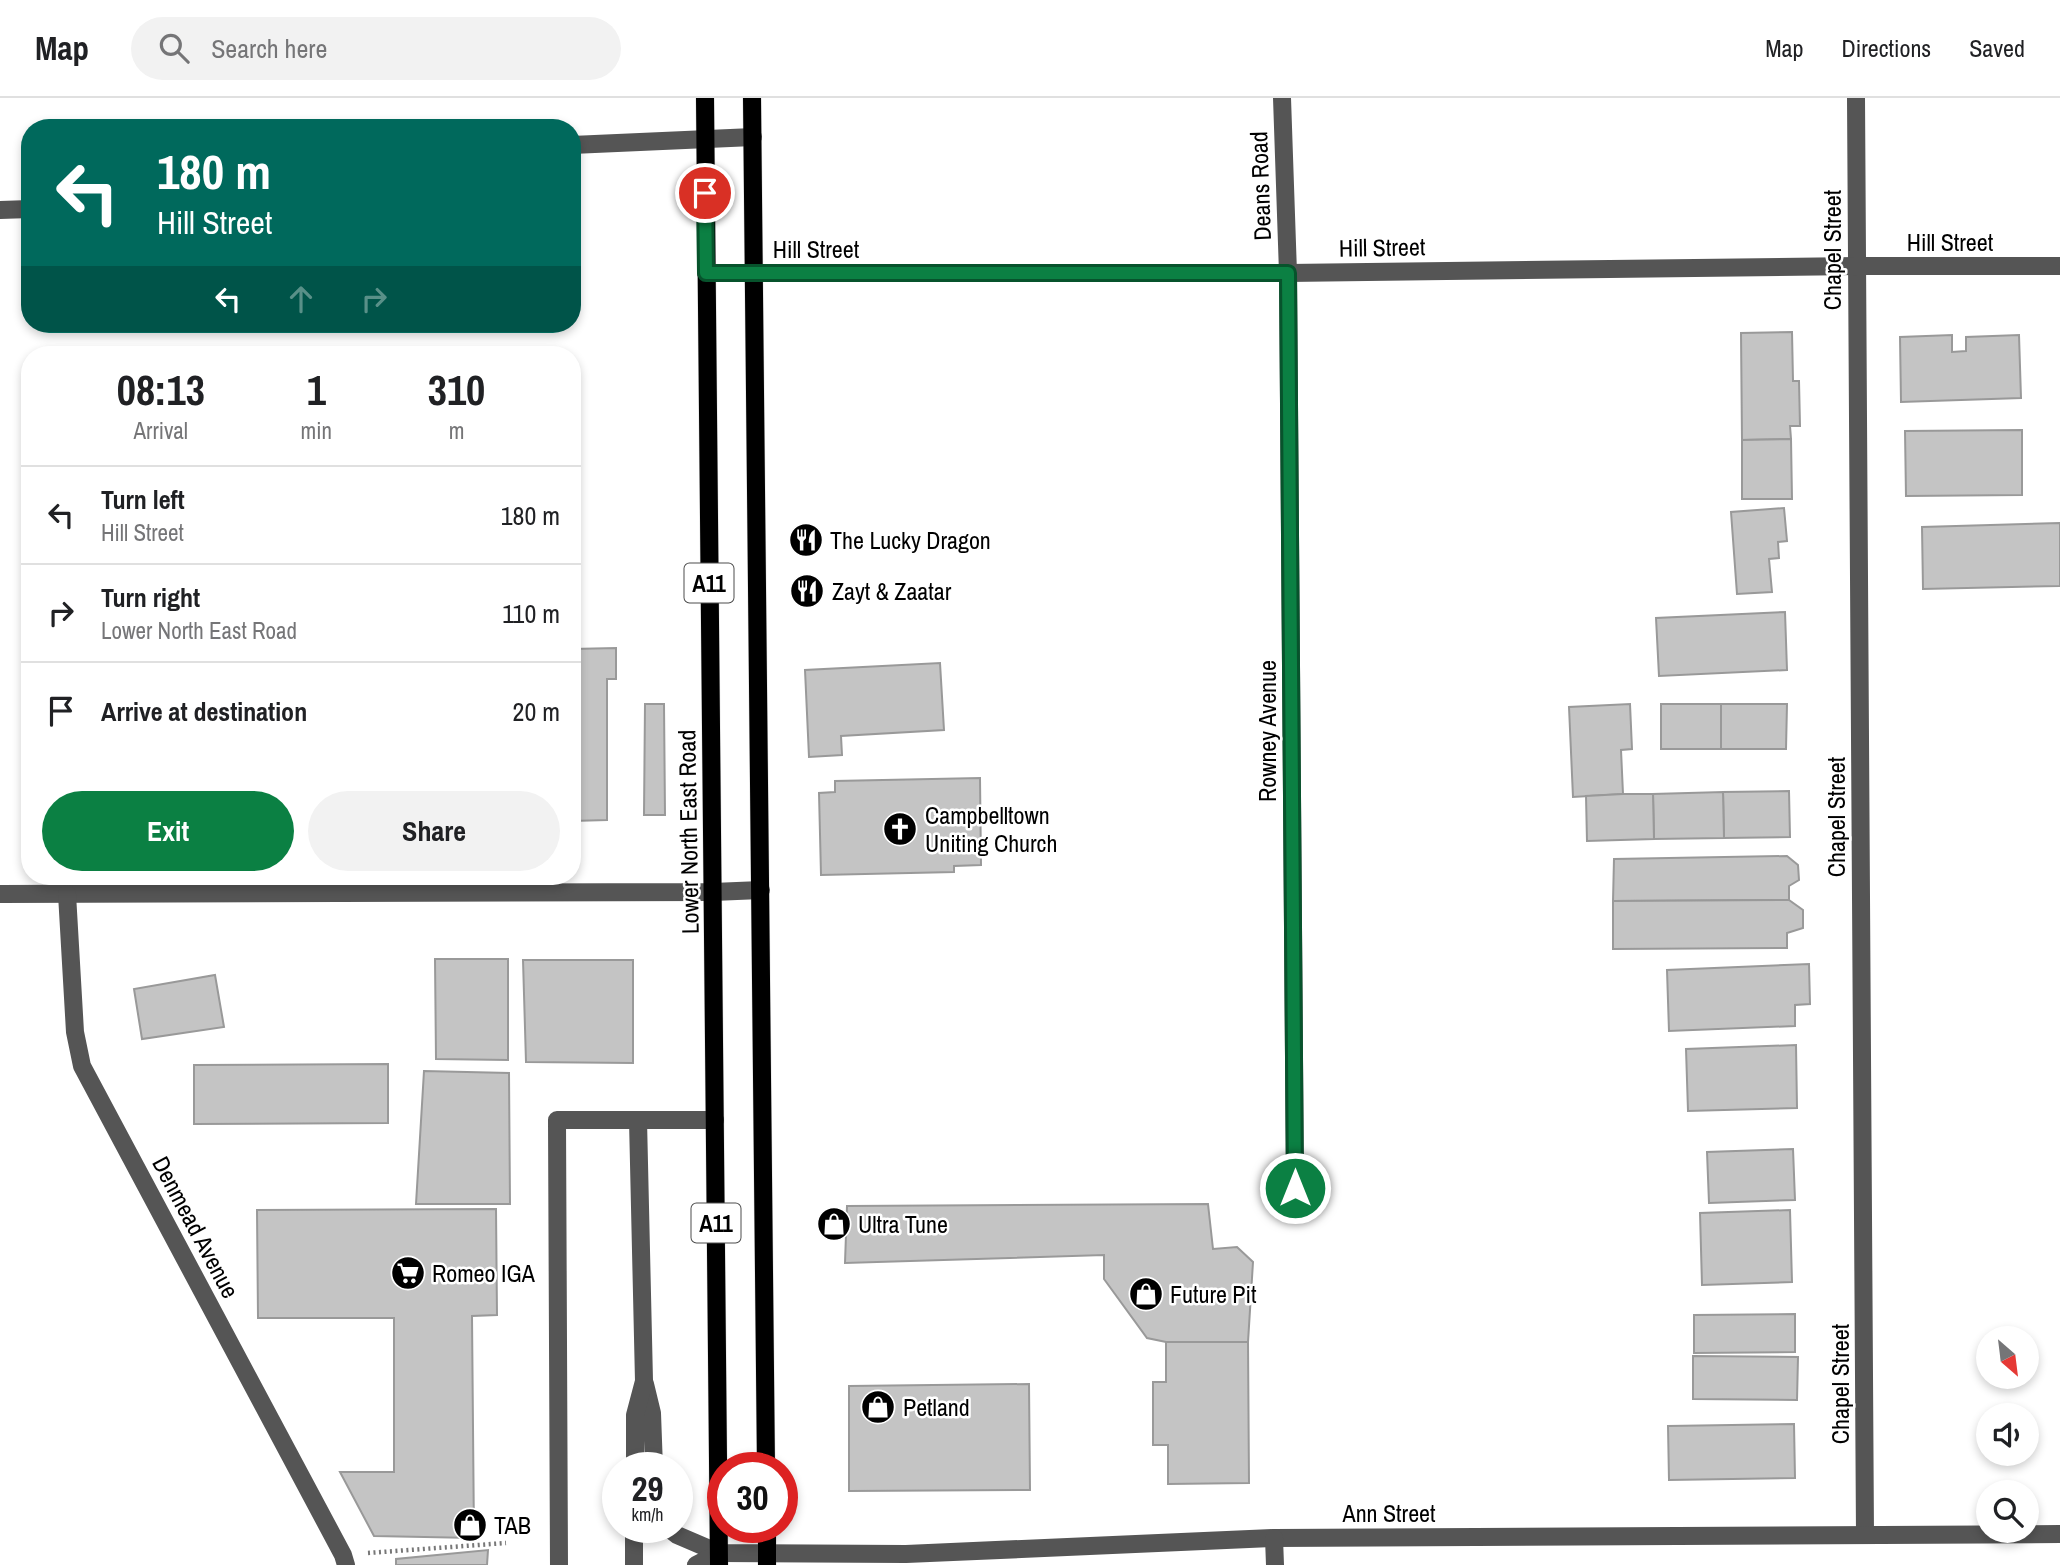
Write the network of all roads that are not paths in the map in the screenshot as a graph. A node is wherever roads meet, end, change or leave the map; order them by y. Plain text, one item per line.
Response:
1 (705, 98) edge
2 (752, 98) edge
3 (1282, 98) edge
4 (1856, 98) edge
5 (752, 137) junction
6 (705, 140) junction
7 (581, 145) edge
8 (21, 209) edge
9 (0, 210) edge
10 (1857, 266) junction
11 (2060, 266) edge
12 (706, 273) junction
13 (754, 273) junction
14 (1288, 273) junction
15 (761, 890) junction
16 (713, 892) junction
17 (0, 894) edge
18 (67, 894) junction
19 (638, 1120) junction
20 (715, 1120) junction
21 (1295, 1188) dead end
22 (644, 1381) junction
23 (635, 1452) edge
24 (653, 1452) edge
25 (766, 1452) edge
26 (2060, 1534) edge
27 (1865, 1535) junction
28 (1275, 1538) junction
29 (635, 1543) edge
30 (691, 1543) edge
31 (719, 1559) edge
32 (767, 1559) edge
33 (345, 1560) edge
34 (559, 1565) edge
35 (634, 1565) edge
36 (696, 1565) edge
37 (1275, 1565) edge

1 - 6 main road, Lower North East Road / A11
2 - 5 main road, A11
3 - 14 street, Deans Road
4 - 10 street, Chapel Street
5 - 6 street
5 - 13 main road, A11
6 - 7 street
6 - 12 main road, Lower North East Road / A11
8 - 9 street
10 - 11 street, Hill Street
10 - 14 street, Hill Street
10 - 27 street, Chapel Street
12 - 13 street, Hill Street
12 - 16 main road, Lower North East Road / A11
13 - 14 street, Hill Street
13 - 15 main road, A11
14 - 21 street, Rowney Avenue
15 - 16 street
15 - 25 main road, A11
16 - 18 street
16 - 20 main road, Lower North East Road / A11
17 - 18 street
18 - 33 street, Denmead Avenue
19 - 20 street
19 - 22 street
19 - 34 street
20 - 31 main road, Lower North East Road / A11
22 - 23 street
22 - 24 street
26 - 27 street, Ann Street
27 - 28 street, Ann Street
28 - 32 street, Ann Street
28 - 37 street
29 - 35 street
30 - 31 street
31 - 32 street, Ann Street
31 - 36 street

